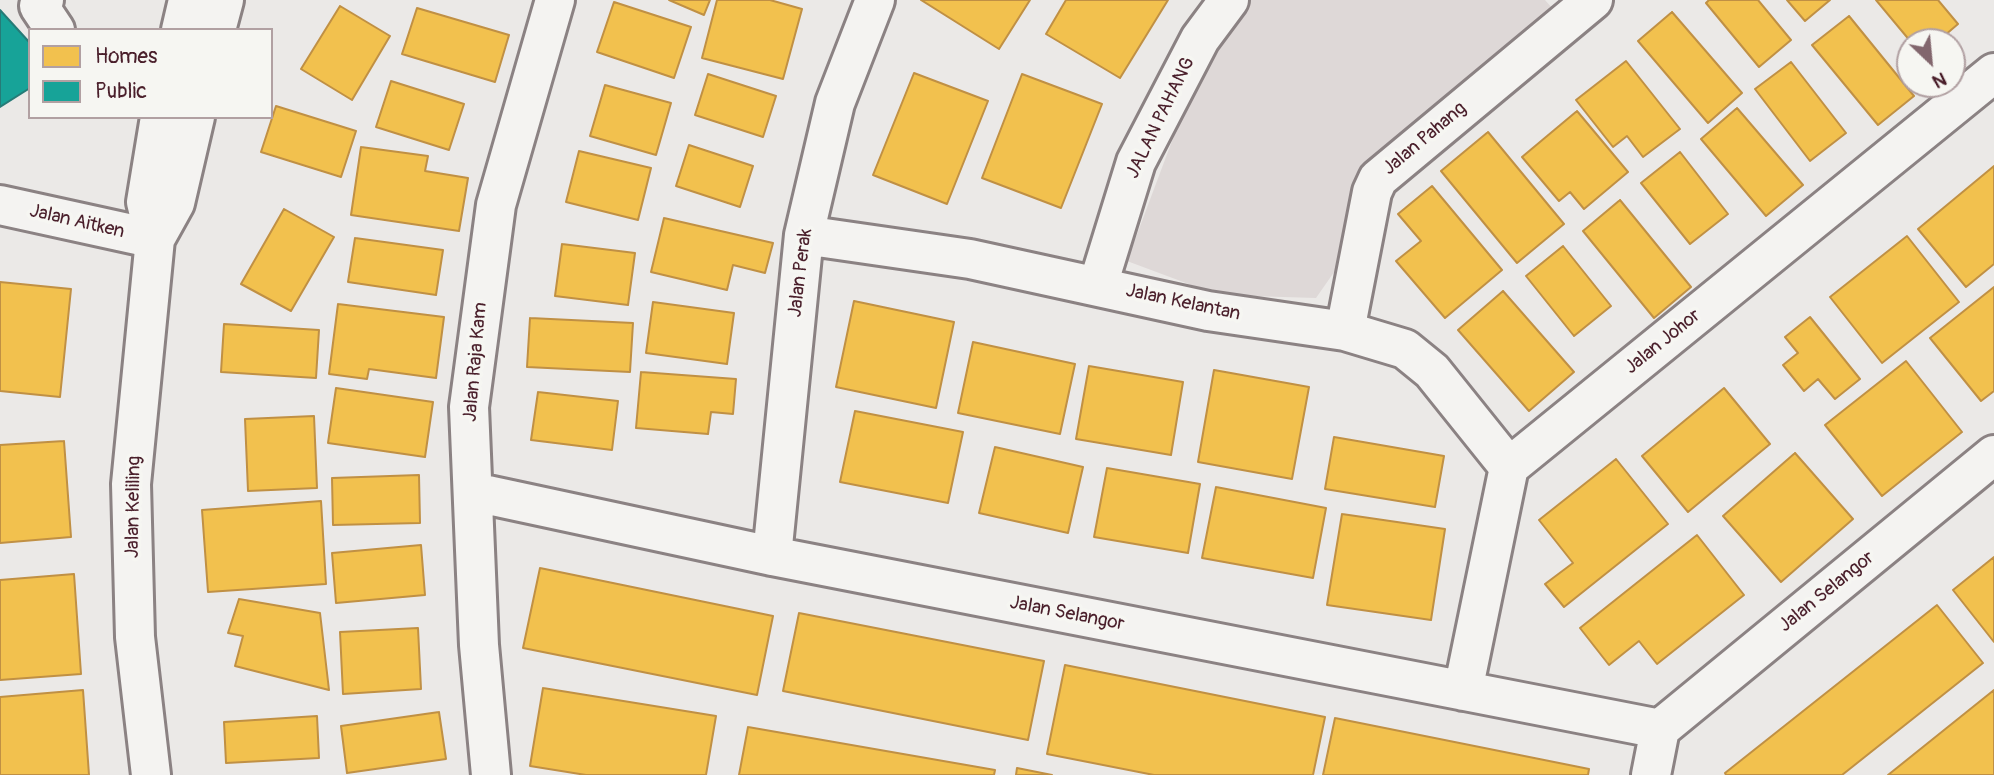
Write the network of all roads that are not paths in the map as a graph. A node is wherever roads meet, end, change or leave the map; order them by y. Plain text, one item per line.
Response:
1 (44, 0) edge
2 (188, 0) edge
3 (224, 0) edge
4 (555, 0) edge
5 (875, 0) edge
6 (1229, 0) edge
7 (1593, 0) edge
8 (54, 28) edge
9 (181, 28) edge
10 (217, 28) edge
11 (1994, 74) edge
12 (160, 119) edge
13 (195, 119) edge
14 (0, 205) edge
15 (804, 235) junction
16 (155, 239) junction
17 (1098, 285) junction
18 (1345, 331) junction
19 (1994, 456) edge
20 (1509, 467) junction
21 (474, 492) junction
22 (772, 556) junction
23 (1463, 691) junction
24 (1660, 729) junction
25 (151, 775) edge
26 (491, 775) edge
27 (1651, 775) edge

1 - 8 street
2 - 9 street
3 - 10 street
4 - 21 street, Jalan Raja Kam
5 - 15 street, Jalan Perak
6 - 17 street, JALAN PAHANG
7 - 18 street, Jalan Pahang
11 - 20 street, Jalan Johor
12 - 16 street, Jalan Keliling
13 - 16 street, Jalan Keliling
14 - 16 street, Jalan Aitken
15 - 17 street, Jalan Kelantan
15 - 22 street, Jalan Perak
16 - 25 street, Jalan Keliling
17 - 18 street, Jalan Kelantan
18 - 20 street, Jalan Kelantan
19 - 24 street, Jalan Selangor
20 - 23 street
21 - 22 street, Jalan Selangor
21 - 26 street, Jalan Raja Kam
22 - 23 street, Jalan Selangor
23 - 24 street, Jalan Selangor
24 - 27 street

